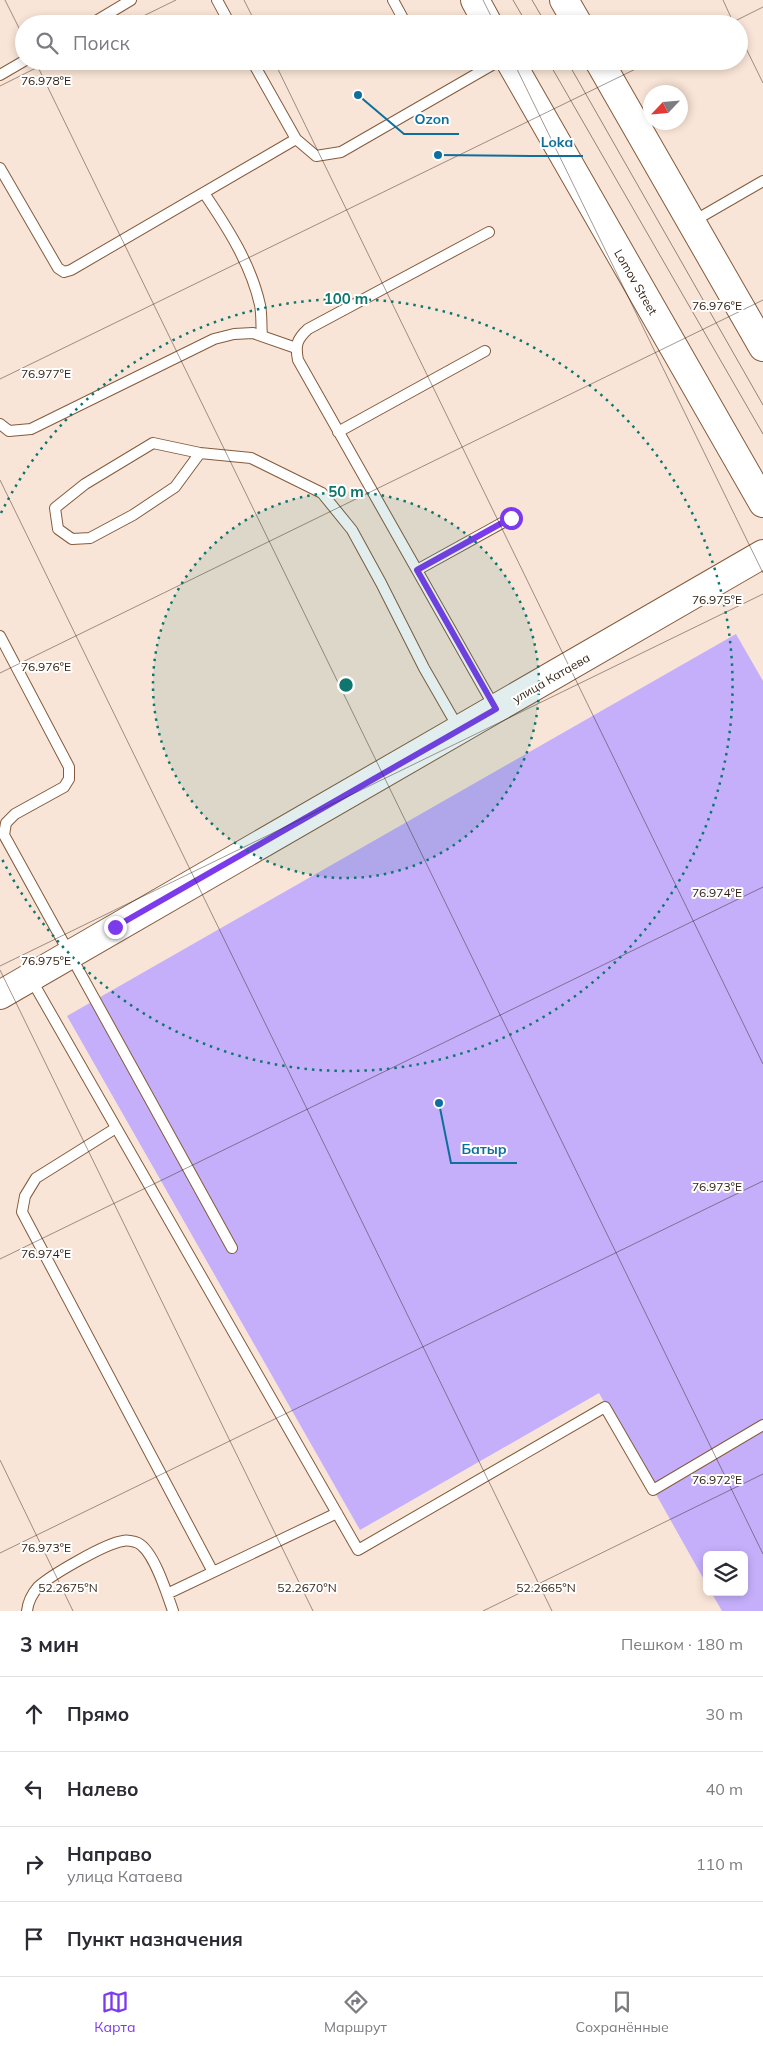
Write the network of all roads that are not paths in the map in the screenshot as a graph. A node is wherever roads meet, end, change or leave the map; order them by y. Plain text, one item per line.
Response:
1 (131, 0) edge
2 (217, 0) edge
3 (393, 0) edge
4 (475, 0) edge
5 (564, 0) edge
6 (106, 15) edge
7 (225, 15) edge
8 (401, 15) edge
9 (483, 15) edge
10 (573, 15) edge
11 (15, 66) edge
12 (257, 70) edge
13 (483, 70) edge
14 (515, 70) edge
15 (604, 70) edge
16 (0, 75) edge
17 (296, 139) junction
18 (0, 168) edge
19 (763, 181) edge
20 (204, 193) junction
21 (691, 223) junction
22 (489, 232) dead end
23 (262, 336) junction
24 (763, 347) edge
25 (296, 348) junction
26 (485, 350) dead end
27 (0, 424) edge
28 (338, 432) junction
29 (200, 453) junction
30 (763, 503) edge
31 (511, 518) dead end
32 (763, 554) edge
33 (417, 570) junction
34 (0, 636) edge
35 (496, 709) junction
36 (460, 730) junction
37 (71, 954) junction
38 (30, 978) junction
39 (0, 995) edge
40 (116, 1128) junction
41 (232, 1248) dead end
42 (763, 1425) edge
43 (337, 1512) junction
44 (213, 1572) junction
45 (167, 1594) junction
46 (27, 1611) edge
47 (173, 1611) edge

1 - 6 lane
2 - 7 lane
3 - 8 lane
4 - 9 main road
5 - 10 main road
11 - 16 lane
12 - 17 lane
13 - 17 lane
14 - 30 main road, Lomov Street
15 - 21 main road
17 - 20 lane
18 - 20 lane
19 - 21 lane
20 - 23 lane
21 - 24 main road
22 - 25 lane
23 - 25 lane
23 - 27 lane
25 - 28 lane
26 - 28 lane
28 - 33 lane
29 - 29 lane
29 - 36 lane
31 - 33 lane
32 - 35 main road, улица Катаева
33 - 35 lane
34 - 37 lane
35 - 36 main road, улица Катаева
36 - 37 main road, улица Катаева
37 - 38 main road, улица Катаева
37 - 41 lane
38 - 39 main road, улица Катаева
38 - 40 lane
40 - 43 lane
40 - 44 lane
42 - 43 lane
43 - 44 lane
44 - 45 lane
45 - 46 lane
45 - 47 lane

